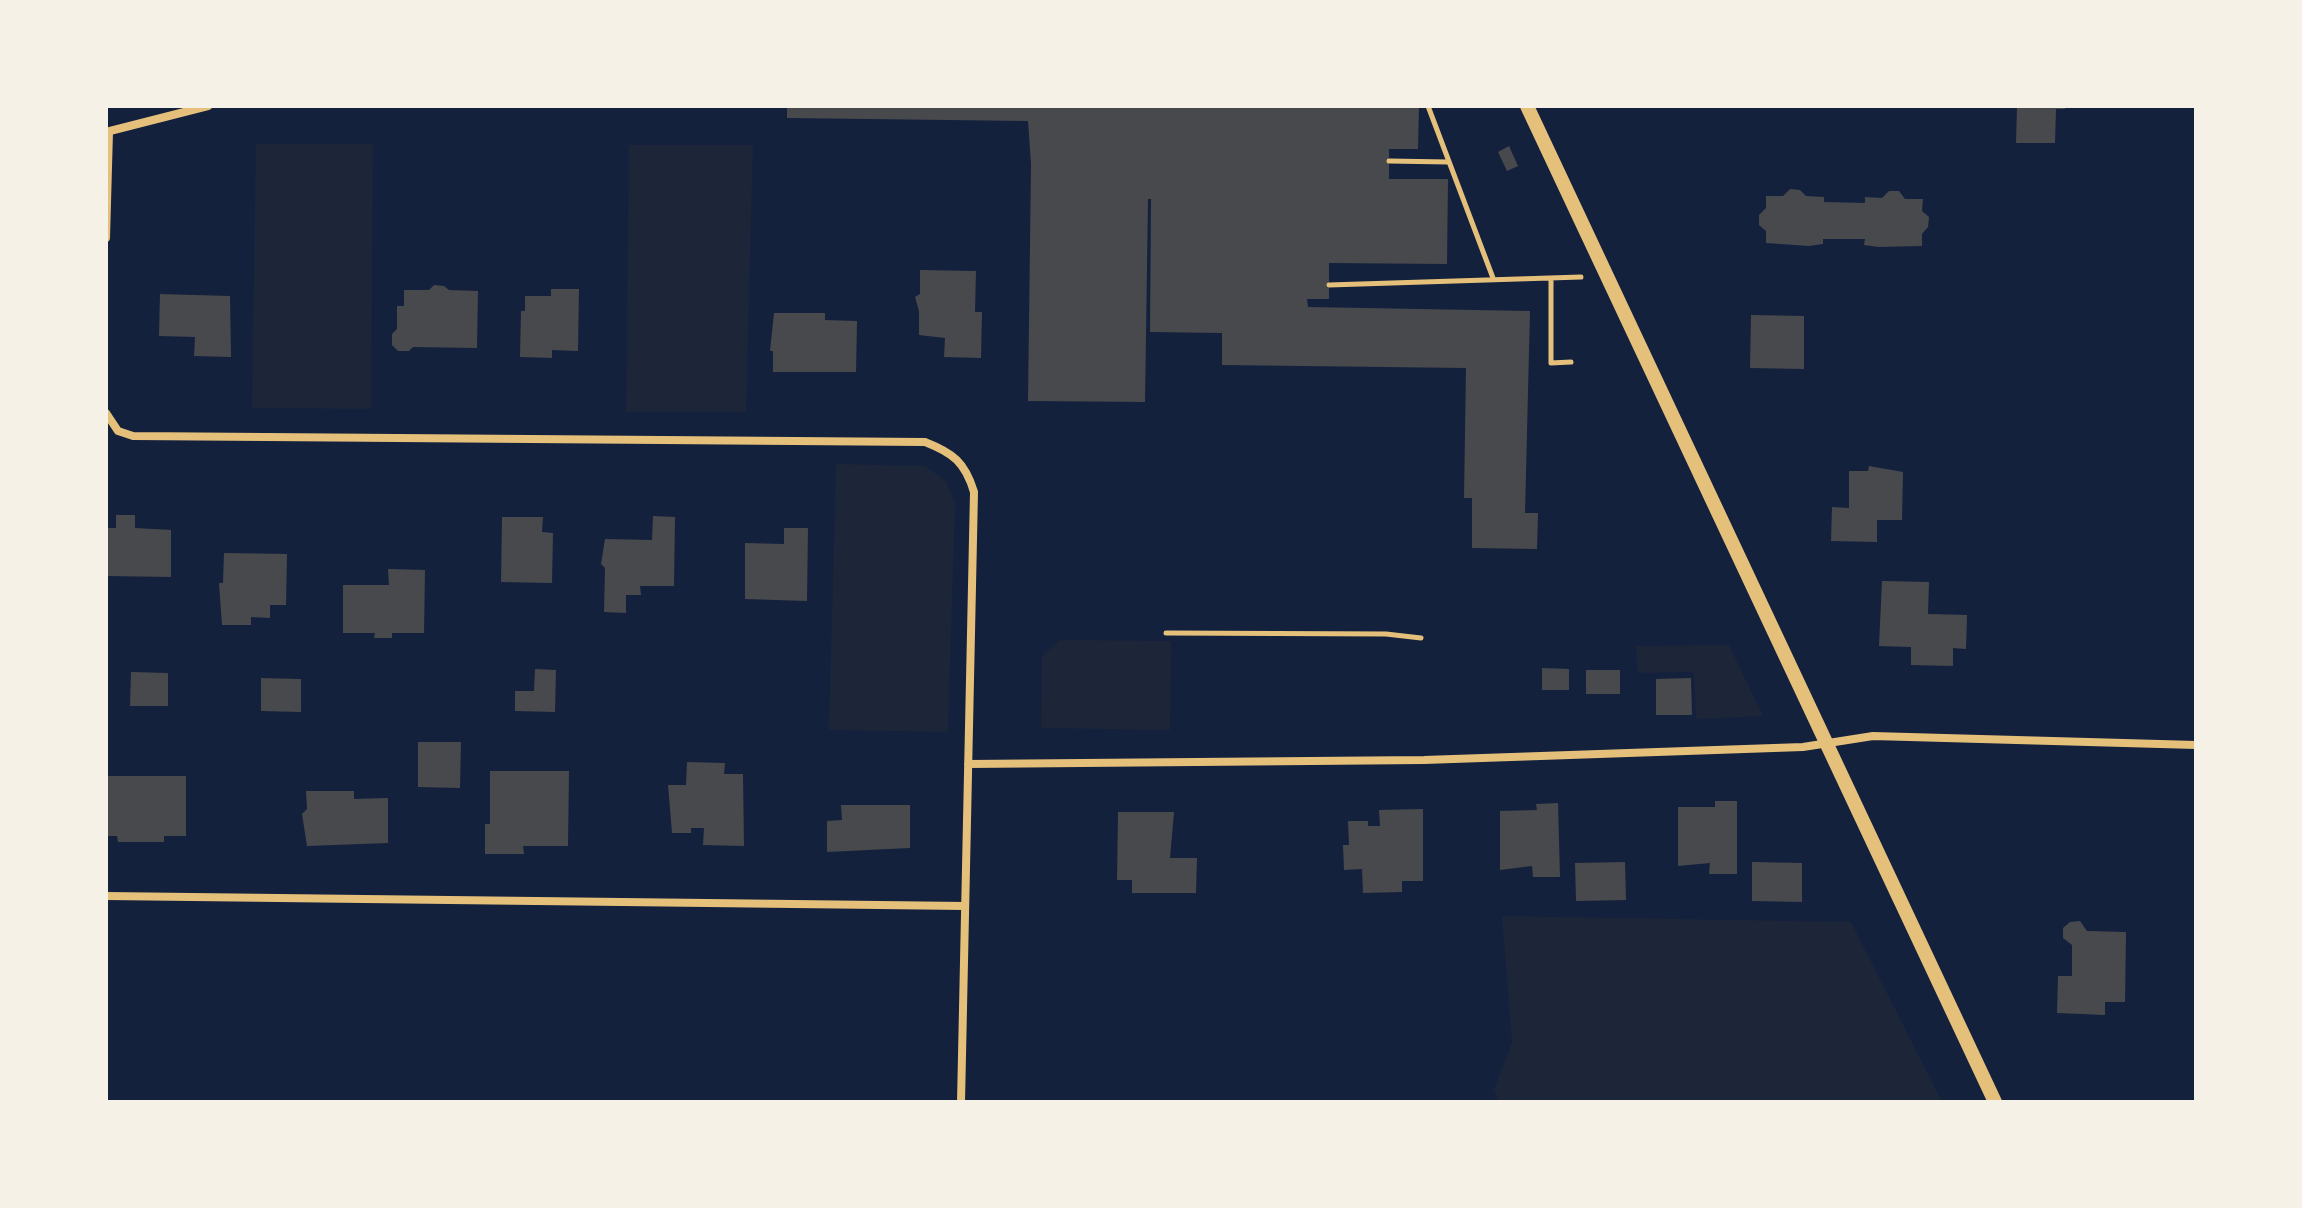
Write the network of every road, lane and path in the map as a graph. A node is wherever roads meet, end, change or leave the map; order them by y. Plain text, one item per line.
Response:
1 (208, 106) edge
2 (1428, 106) edge
3 (1527, 106) edge
4 (108, 132) edge
5 (1389, 161) dead end
6 (1448, 162) junction
7 (106, 238) edge
8 (1582, 277) dead end
9 (1493, 278) junction
10 (1551, 278) junction
11 (1329, 285) dead end
12 (1571, 362) dead end
13 (106, 413) edge
14 (1166, 633) dead end
15 (1421, 638) dead end
16 (1824, 742) junction
17 (2196, 745) edge
18 (968, 764) junction
19 (106, 896) edge
20 (965, 906) junction
21 (961, 1102) edge
22 (1995, 1102) edge

1 - 4 street
2 - 6 path
3 - 16 street
4 - 7 street
5 - 6 path
6 - 9 path
8 - 10 path
9 - 10 path
9 - 11 path
10 - 12 path
13 - 18 street
14 - 15 path
16 - 17 street
16 - 18 street
16 - 22 street
18 - 20 street
19 - 20 street
20 - 21 street

